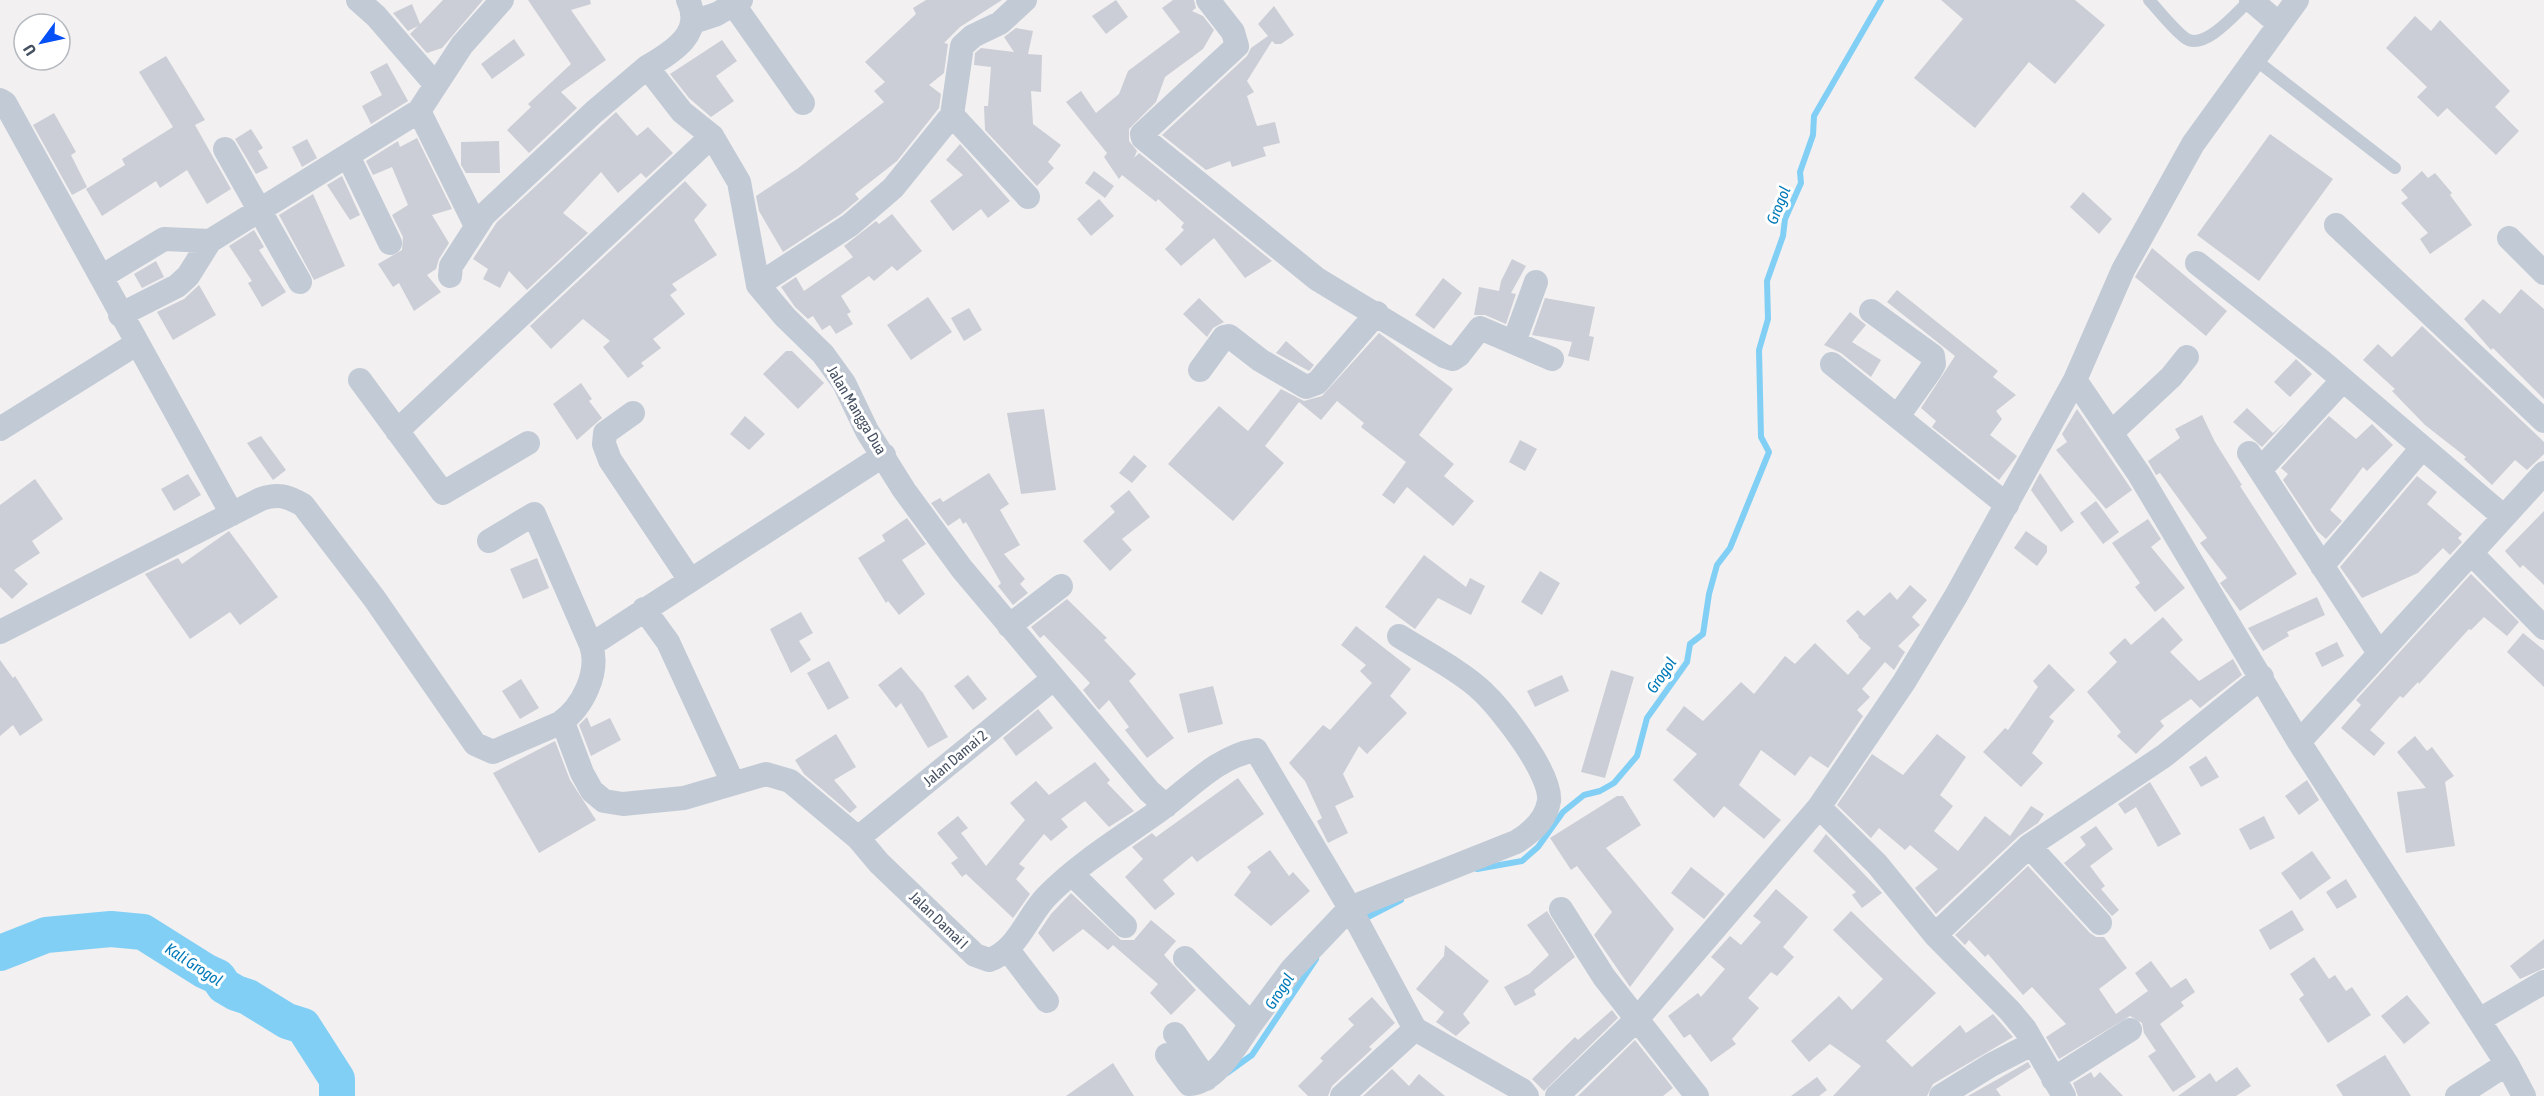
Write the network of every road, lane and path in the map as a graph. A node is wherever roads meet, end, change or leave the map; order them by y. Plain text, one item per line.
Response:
1 (358, 0) edge
2 (502, 0) edge
3 (1025, 0) edge
4 (1208, 0) edge
5 (2149, 0) edge
6 (2251, 0) edge
7 (2297, 0) edge
8 (738, 3) edge
9 (690, 11) edge
10 (2279, 24) junction
11 (2253, 58) junction
12 (647, 67) junction
13 (435, 84) junction
14 (0, 100) edge
15 (803, 103) dead end
16 (419, 111) junction
17 (952, 115) junction
18 (712, 136) junction
19 (225, 150) dead end
20 (348, 156) junction
21 (2395, 168) dead end
22 (1028, 197) dead end
23 (259, 209) junction
24 (2336, 225) dead end
25 (476, 226) junction
26 (2509, 238) dead end
27 (210, 241) junction
28 (390, 243) dead end
29 (2197, 263) dead end
30 (2544, 273) edge
31 (450, 276) dead end
32 (101, 277) junction
33 (300, 282) dead end
34 (1536, 282) dead end
35 (758, 285) junction
36 (1870, 311) dead end
37 (1377, 313) junction
38 (120, 315) junction
39 (1514, 342) junction
40 (136, 344) junction
41 (2187, 357) dead end
42 (1552, 359) dead end
43 (1832, 364) dead end
44 (1200, 370) dead end
45 (360, 380) dead end
46 (2074, 380) junction
47 (2342, 381) junction
48 (633, 413) dead end
49 (1898, 416) junction
50 (2544, 421) edge
51 (0, 429) edge
52 (397, 431) junction
53 (2111, 433) junction
54 (528, 443) dead end
55 (2422, 448) junction
56 (884, 455) junction
57 (2544, 473) edge
58 (2007, 505) junction
59 (232, 514) junction
60 (2504, 517) junction
61 (489, 541) dead end
62 (2472, 554) junction
63 (2322, 566) junction
64 (690, 580) junction
65 (1061, 586) dead end
66 (644, 609) junction
67 (1010, 626) junction
68 (2544, 628) edge
69 (0, 632) edge
70 (1399, 636) dead end
71 (591, 645) junction
72 (2379, 653) junction
73 (2262, 677) junction
74 (1053, 679) junction
75 (560, 723) junction
76 (2299, 742) junction
77 (733, 783) junction
78 (1166, 806) junction
79 (1819, 807) junction
80 (858, 838) junction
81 (2029, 846) junction
82 (1079, 869) junction
83 (1561, 909) dead end
84 (1356, 920) junction
85 (2100, 922) dead end
86 (1125, 926) dead end
87 (1935, 935) junction
88 (1008, 950) junction
89 (1185, 958) dead end
90 (2544, 982) edge
91 (1047, 1001) dead end
92 (1638, 1018) junction
93 (2479, 1020) junction
94 (1251, 1024) junction
95 (1415, 1029) junction
96 (2130, 1030) dead end
97 (2032, 1044) junction
98 (1171, 1045) dead end
99 (2507, 1064) junction
100 (2058, 1088) edge
101 (2544, 1088) edge
102 (1342, 1096) edge
103 (1527, 1096) edge
104 (1557, 1096) edge
105 (1697, 1096) edge
106 (1941, 1096) edge
107 (2457, 1096) edge
108 (2524, 1096) edge
109 (2532, 1096) edge

1 - 13 street
2 - 13 street
3 - 17 street
4 - 37 street
5 - 6 lane
6 - 10 street
7 - 10 street
8 - 9 street
8 - 15 street
9 - 12 street
10 - 11 street
11 - 21 lane
11 - 46 street
12 - 18 street, Jalan Mangga Dua
12 - 25 street
13 - 16 street
14 - 32 street
16 - 20 street
16 - 25 street
17 - 22 street
17 - 35 street
18 - 35 street, Jalan Mangga Dua
18 - 52 street
19 - 23 street
20 - 23 street
20 - 28 street
23 - 27 street
23 - 33 street
24 - 50 street
25 - 31 street
26 - 30 street
27 - 32 street
27 - 38 street
29 - 47 street
32 - 38 street
34 - 39 street
35 - 56 street, Jalan Mangga Dua
36 - 49 street
37 - 39 street
37 - 44 street
38 - 40 street
39 - 42 street
40 - 51 street
40 - 59 street
41 - 53 street
43 - 49 street
45 - 52 street
46 - 53 street
46 - 58 street
47 - 55 street
47 - 63 street
48 - 64 street
49 - 58 street
52 - 54 street
53 - 73 street
55 - 60 street
55 - 63 street
56 - 64 street
56 - 67 street, Jalan Mangga Dua
57 - 60 street
58 - 79 street
59 - 69 street
59 - 75 street
60 - 62 street
61 - 71 street
62 - 68 street
62 - 72 street
63 - 72 street
64 - 66 street
65 - 67 street
66 - 71 street
66 - 77 street
67 - 74 street, Jalan Mangga Dua
70 - 84 street
71 - 75 street
72 - 76 street
73 - 76 street
73 - 81 street
74 - 78 street, Jalan Mangga Dua
74 - 80 street, Jalan Damai 2
75 - 77 street, Jalan Damai I
76 - 93 street
77 - 80 street, Jalan Damai I
78 - 82 street
78 - 84 street
79 - 87 street
79 - 92 street
80 - 88 street, Jalan Damai I
81 - 85 street
81 - 87 street
82 - 86 street
82 - 88 street
83 - 92 street
84 - 94 street
84 - 95 street
87 - 97 street
88 - 91 street
89 - 94 street
90 - 93 street
92 - 104 street
92 - 105 street
93 - 99 street
94 - 98 street
95 - 102 street
95 - 103 street
96 - 100 street
97 - 100 street
97 - 106 street
99 - 107 street
99 - 108 street
101 - 109 street

